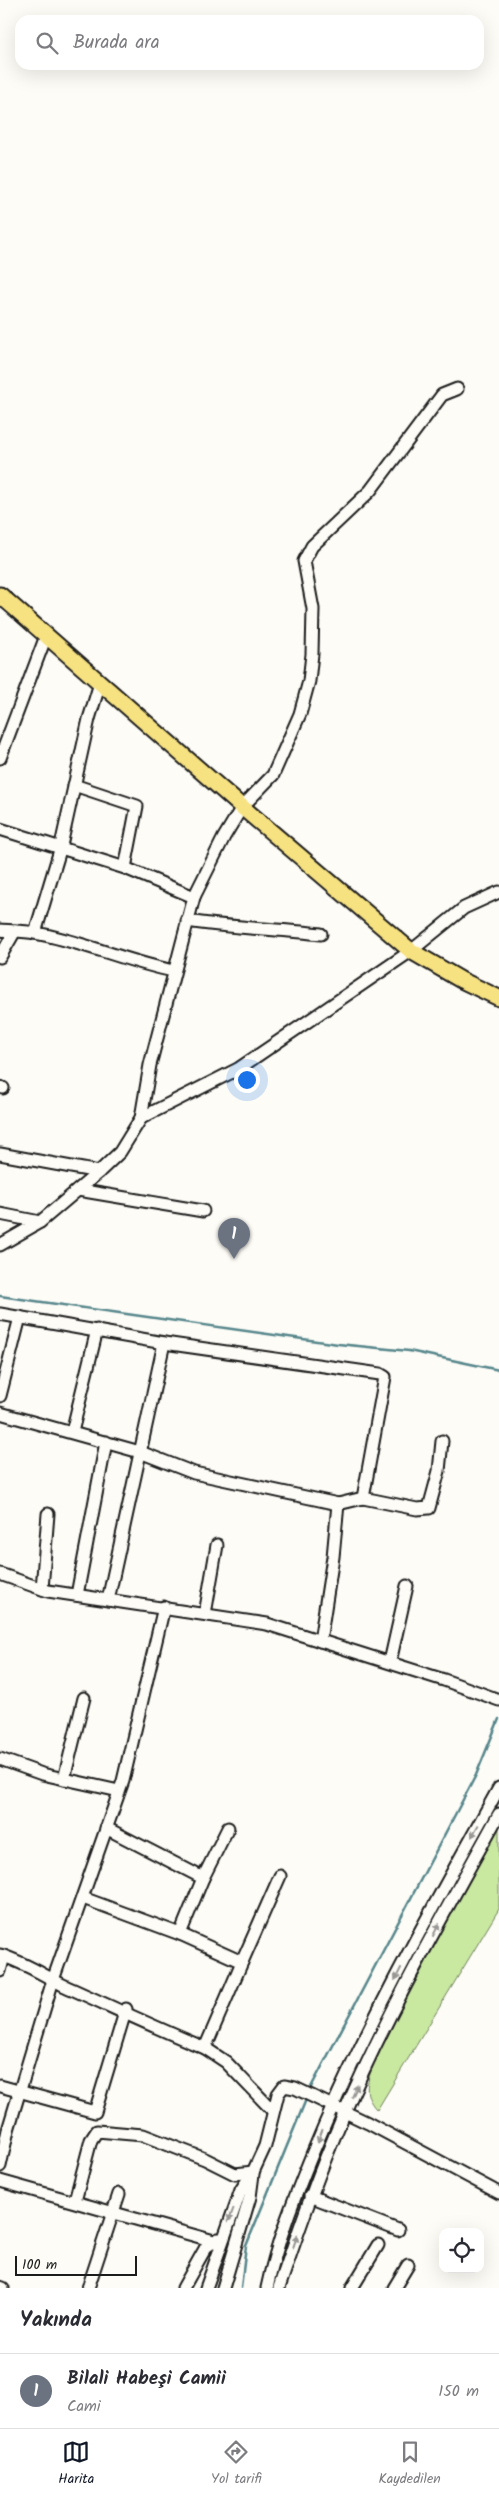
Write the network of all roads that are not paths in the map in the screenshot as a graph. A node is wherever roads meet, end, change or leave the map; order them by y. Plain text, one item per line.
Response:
1 (457, 389) dead end
2 (0, 595) edge
3 (46, 636) junction
4 (100, 683) junction
5 (0, 758) edge
6 (74, 786) junction
7 (242, 807) junction
8 (0, 829) edge
9 (60, 850) junction
10 (126, 868) junction
11 (499, 892) edge
12 (194, 898) junction
13 (187, 922) junction
14 (0, 930) edge
15 (15, 931) junction
16 (35, 933) junction
17 (321, 934) dead end
18 (411, 951) junction
19 (0, 957) edge
20 (174, 972) junction
21 (499, 998) edge
22 (141, 1118) junction
23 (0, 1154) edge
24 (99, 1172) junction
25 (78, 1190) junction
26 (203, 1211) dead end
27 (0, 1214) edge
28 (40, 1222) junction
29 (0, 1245) edge
30 (0, 1314) edge
31 (20, 1317) junction
32 (97, 1330) junction
33 (164, 1343) junction
34 (0, 1396) edge
35 (0, 1412) edge
36 (72, 1432) junction
37 (442, 1441) dead end
38 (106, 1442) junction
39 (140, 1452) junction
40 (363, 1498) junction
41 (338, 1504) junction
42 (48, 1514) dead end
43 (217, 1545) dead end
44 (0, 1574) edge
45 (407, 1586) dead end
46 (42, 1588) junction
47 (77, 1595) junction
48 (108, 1600) junction
49 (164, 1607) junction
50 (205, 1614) junction
51 (320, 1640) junction
52 (390, 1662) junction
53 (84, 1698) dead end
54 (498, 1699) edge
55 (0, 1759) edge
56 (64, 1778) junction
57 (499, 1788) edge
58 (119, 1791) junction
59 (499, 1814) edge
60 (106, 1828) junction
61 (228, 1828) dead end
62 (280, 1876) dead end
63 (203, 1878) junction
64 (83, 1898) junction
65 (180, 1934) junction
66 (2, 1955) edge
67 (242, 1962) junction
68 (0, 1971) edge
69 (53, 1980) junction
70 (126, 2010) junction
71 (205, 2048) junction
72 (0, 2086) edge
73 (19, 2091) junction
74 (331, 2106) junction
75 (273, 2111) junction
76 (345, 2112) junction
77 (0, 2166) edge
78 (253, 2172) junction
79 (0, 2181) edge
80 (499, 2193) edge
81 (119, 2194) dead end
82 (310, 2196) junction
83 (75, 2201) junction
84 (114, 2212) junction
85 (398, 2230) dead end
86 (219, 2238) junction
87 (378, 2244) dead end
88 (408, 2265) dead end
89 (88, 2288) edge
90 (183, 2288) edge
91 (206, 2288) edge
92 (224, 2288) edge
93 (267, 2288) edge
94 (278, 2288) edge
95 (352, 2288) edge
96 (394, 2288) edge

1 - 7 street
2 - 3 main road
3 - 4 main road
3 - 5 street
4 - 6 street
4 - 7 main road
6 - 9 street
6 - 10 street
7 - 12 street
7 - 18 main road
8 - 9 street
9 - 10 street
9 - 16 street
10 - 12 street
11 - 18 street
12 - 13 street
13 - 17 street
13 - 20 street
14 - 15 street
15 - 16 street
15 - 19 street
16 - 20 street
18 - 21 main road
18 - 22 street
20 - 22 street
22 - 24 street
23 - 24 street
24 - 25 street
25 - 26 street
25 - 28 street
27 - 28 street
28 - 29 street
30 - 31 street
31 - 32 street
31 - 34 street
32 - 33 street
32 - 36 street
33 - 39 street
33 - 40 street
35 - 36 street
36 - 38 street
37 - 40 street
38 - 39 street
38 - 47 street
39 - 41 street
39 - 48 street
40 - 41 street
41 - 51 street
42 - 46 street
43 - 50 street
44 - 46 street
45 - 52 street
46 - 47 street
47 - 48 street
48 - 49 street
49 - 50 street
49 - 58 street
50 - 51 street
51 - 52 street
52 - 54 street
53 - 56 street
55 - 56 street
56 - 58 street
57 -> 74 street
58 - 60 street
76 -> 59 street
60 - 63 street
60 - 64 street
61 - 63 street
62 - 67 street
63 - 65 street
64 - 65 street
64 - 69 street
65 - 67 street
66 - 68 street
66 - 69 street
67 - 71 street
69 - 70 street
69 - 73 street
70 - 71 street
70 - 73 street
71 - 75 street
72 - 73 street
73 - 77 street
74 - 75 street
74 - 76 street
74 -> 93 street
75 - 78 street
76 - 80 street
76 - 82 street
78 - 83 street
78 -> 86 street
78 - 92 street
79 - 83 street
81 - 84 street
82 - 85 street
94 -> 82 street
83 - 84 street
84 - 86 street
84 - 89 street
86 - 90 street
86 - 91 street
87 - 95 street
88 - 96 street

